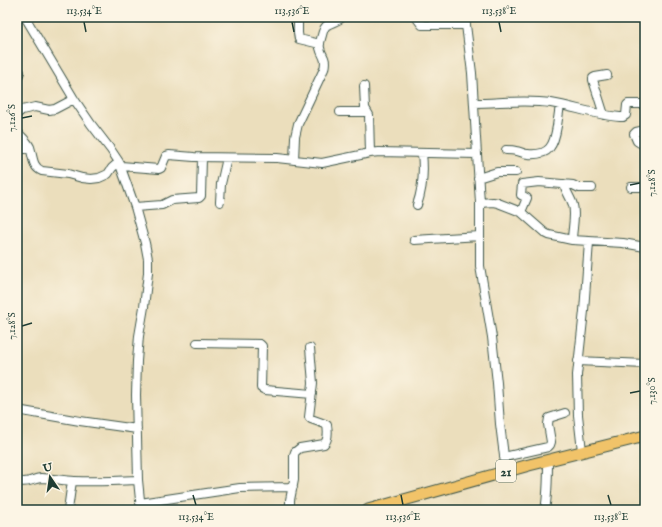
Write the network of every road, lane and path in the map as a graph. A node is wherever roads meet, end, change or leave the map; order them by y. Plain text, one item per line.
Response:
1 (25, 17) edge
2 (298, 17) edge
3 (342, 17) edge
4 (416, 17) edge
5 (466, 21) edge
6 (320, 44) junction
7 (607, 75) dead end
8 (364, 86) dead end
9 (74, 99) junction
10 (474, 103) junction
11 (645, 104) edge
12 (560, 105) junction
13 (340, 112) dead end
14 (367, 112) junction
15 (17, 114) edge
16 (604, 115) junction
17 (645, 130) edge
18 (17, 132) edge
19 (645, 146) edge
20 (30, 148) junction
21 (17, 150) edge
22 (506, 150) dead end
23 (370, 153) junction
24 (422, 153) junction
25 (477, 154) junction
26 (202, 158) junction
27 (227, 158) junction
28 (293, 159) junction
29 (120, 164) junction
30 (516, 172) dead end
31 (478, 178) junction
32 (564, 184) junction
33 (631, 187) dead end
34 (645, 187) edge
35 (592, 188) dead end
36 (220, 202) dead end
37 (480, 203) junction
38 (417, 205) dead end
39 (135, 207) junction
40 (521, 212) junction
41 (480, 236) junction
42 (414, 240) dead end
43 (572, 240) junction
44 (589, 242) junction
45 (645, 247) edge
46 (197, 343) dead end
47 (310, 348) dead end
48 (578, 361) junction
49 (645, 364) edge
50 (312, 394) junction
51 (17, 410) edge
52 (565, 413) dead end
53 (137, 429) junction
54 (645, 436) edge
55 (582, 451) junction
56 (504, 457) junction
57 (548, 460) junction
58 (506, 472) junction
59 (138, 480) junction
60 (17, 481) edge
61 (72, 481) junction
62 (293, 487) junction
63 (140, 506) edge
64 (68, 510) edge
65 (290, 510) edge
66 (370, 510) edge
67 (545, 510) edge

1 - 9 street
2 - 6 street
3 - 6 street
4 - 5 street
5 - 10 street
6 - 28 street
7 - 16 street
8 - 14 street
9 - 15 street
9 - 29 street
10 - 12 street
10 - 25 street
11 - 16 street
12 - 16 street
12 - 22 street
13 - 14 street
14 - 23 street
17 - 19 street
18 - 20 street
20 - 21 street
20 - 29 street
23 - 24 street
23 - 28 street
24 - 25 street
24 - 38 street
25 - 31 street
26 - 27 street
26 - 29 street
26 - 39 street
27 - 28 street
27 - 36 street
29 - 39 street
30 - 31 street
31 - 37 street
32 - 35 street
32 - 40 street
32 - 43 street
33 - 34 street
37 - 40 street
37 - 41 street
39 - 53 street
40 - 43 street
41 - 42 street
41 - 56 street
43 - 44 street
44 - 45 street
44 - 48 street
46 - 50 street
47 - 50 street
48 - 49 street
48 - 55 street
50 - 62 street
51 - 53 street
52 - 56 street
53 - 59 street
54 - 55 highway, 21
55 - 57 highway, 21
56 - 58 street
57 - 58 highway, 21
57 - 67 street
58 - 66 highway, 21
59 - 61 street
59 - 63 street
60 - 61 street
61 - 64 street
62 - 63 street
62 - 65 street

